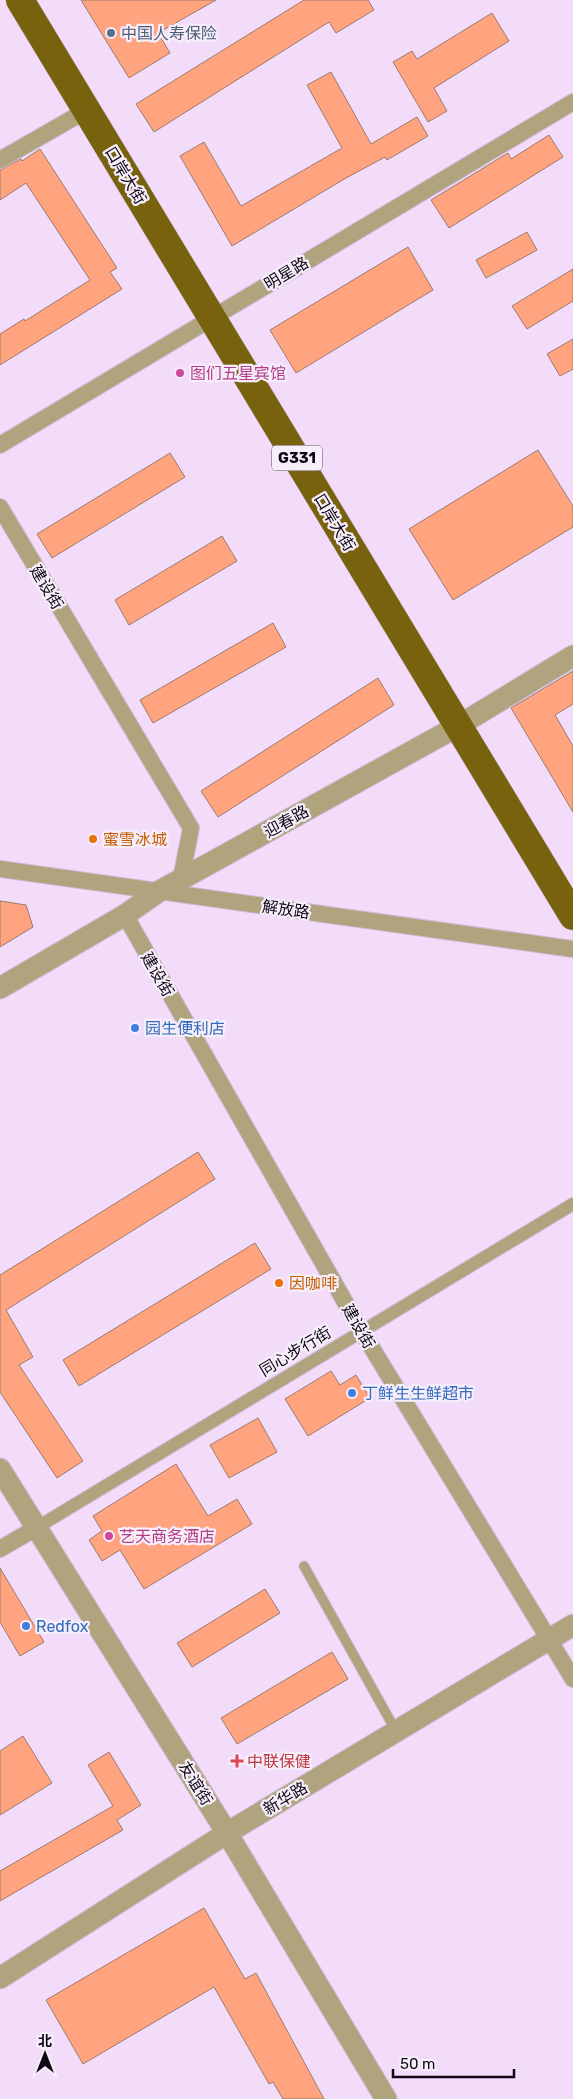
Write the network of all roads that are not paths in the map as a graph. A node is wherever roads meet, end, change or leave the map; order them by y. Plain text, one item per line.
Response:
1 (20, 0) edge
2 (573, 102) edge
3 (87, 110) junction
4 (0, 160) edge
5 (212, 317) junction
6 (0, 445) edge
7 (0, 507) edge
8 (573, 656) edge
9 (458, 726) junction
10 (0, 869) edge
11 (182, 879) junction
12 (158, 892) junction
13 (125, 915) junction
14 (573, 916) edge
15 (573, 949) edge
16 (0, 988) edge
17 (573, 1204) edge
18 (361, 1330) junction
19 (0, 1469) edge
20 (36, 1528) junction
21 (0, 1549) edge
22 (304, 1566) dead end
23 (573, 1625) edge
24 (549, 1639) junction
25 (573, 1679) edge
26 (396, 1731) junction
27 (227, 1833) junction
28 (1, 1975) edge
29 (386, 2099) edge

1 - 3 highway, 口岸大街 / G331
2 - 5 street, 明星路
3 - 4 street
3 - 5 highway, 口岸大街 / G331
5 - 6 street, 明星路
5 - 9 highway, 口岸大街 / G331
7 - 11 street, 建设街
8 - 9 street, 迎春路
9 - 11 street, 迎春路
9 - 14 highway, 口岸大街 / G331
10 - 12 street, 解放路
11 - 12 street, 迎春路
12 - 13 street, 迎春路
12 - 15 street, 解放路
13 - 16 street, 迎春路
13 - 18 street, 建设街
17 - 18 street, 同心步行街
18 - 20 street, 同心步行街
18 - 24 street, 建设街
19 - 20 street, 友谊街
20 - 21 street
20 - 27 street, 友谊街
22 - 26 lane
23 - 24 street, 新华路
24 - 25 street, 建设街
24 - 26 street, 新华路
26 - 27 street, 新华路
27 - 28 street, 新华路
27 - 29 street, 友谊街

